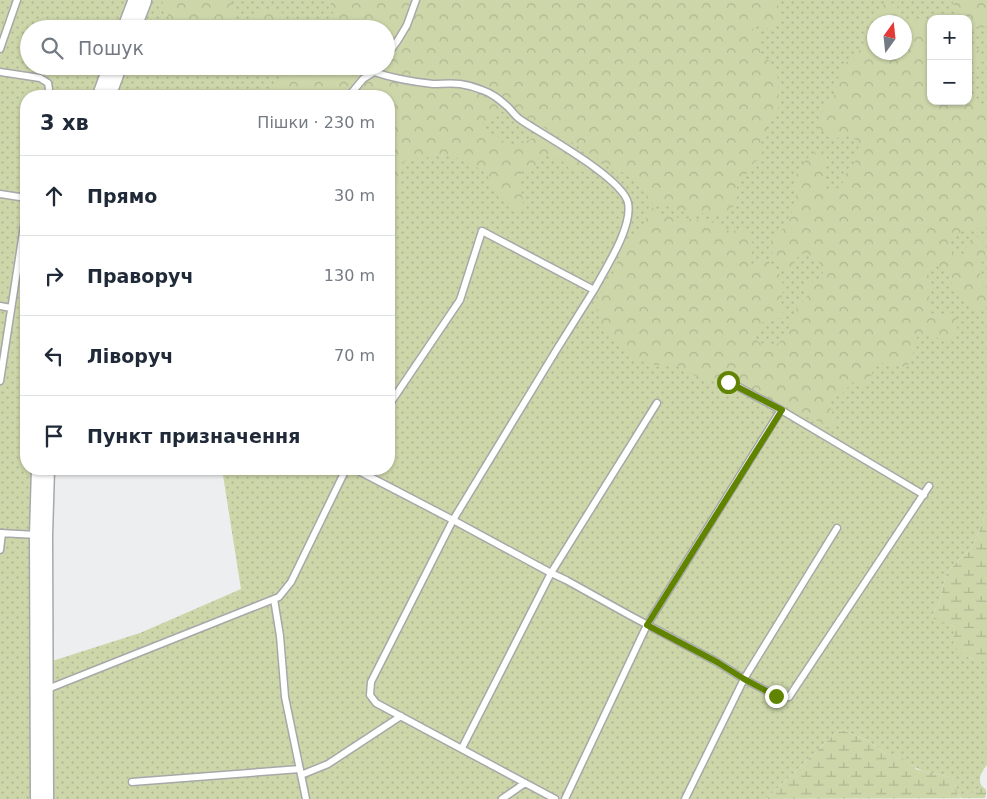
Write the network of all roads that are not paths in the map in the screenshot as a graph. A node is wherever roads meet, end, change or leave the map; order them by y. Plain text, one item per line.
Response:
1 (17, 0) edge
2 (140, 0) edge
3 (416, 0) edge
4 (132, 20) edge
5 (395, 44) edge
6 (0, 49) edge
7 (0, 72) edge
8 (20, 75) edge
9 (20, 75) edge
10 (112, 75) edge
11 (368, 75) edge
12 (393, 75) edge
13 (49, 90) edge
14 (106, 90) edge
15 (354, 90) edge
16 (0, 194) edge
17 (20, 197) edge
18 (20, 251) edge
19 (594, 290) junction
20 (0, 306) edge
21 (11, 308) junction
22 (724, 379) dead end
23 (0, 381) edge
24 (395, 396) edge
25 (657, 403) dead end
26 (782, 410) junction
27 (42, 475) edge
28 (343, 475) edge
29 (367, 475) edge
30 (929, 486) dead end
31 (924, 495) junction
32 (453, 520) junction
33 (837, 528) dead end
34 (1, 533) edge
35 (41, 535) junction
36 (0, 550) edge
37 (551, 573) junction
38 (274, 599) junction
39 (647, 625) junction
40 (744, 679) junction
41 (41, 691) junction
42 (401, 716) junction
43 (462, 748) junction
44 (300, 772) junction
45 (132, 782) dead end
46 (525, 783) junction
47 (42, 799) edge
48 (306, 799) edge
49 (502, 799) edge
50 (555, 799) edge
51 (565, 799) edge
52 (685, 799) edge

1 - 6 lane
2 - 4 highway
3 - 5 lane
7 - 9 lane
8 - 13 lane
10 - 14 highway
11 - 15 lane
12 - 19 lane
16 - 17 lane
18 - 21 lane
19 - 24 lane
19 - 32 lane
20 - 21 lane
21 - 23 lane
22 - 26 lane
25 - 37 lane
26 - 31 lane
26 - 39 lane
27 - 35 highway
28 - 38 lane
29 - 32 lane
30 - 31 lane
31 - 40 lane
32 - 37 lane
32 - 42 lane
33 - 40 lane
34 - 35 lane
34 - 36 lane
35 - 41 highway
37 - 39 lane
37 - 43 lane
38 - 41 lane
38 - 44 lane
39 - 40 lane
39 - 51 lane
40 - 52 lane
41 - 47 highway
42 - 43 lane
42 - 44 lane
43 - 46 lane
44 - 45 lane
44 - 48 lane
46 - 49 lane
46 - 50 lane

